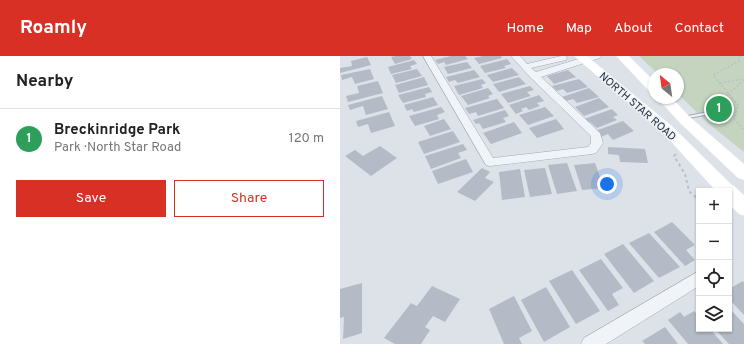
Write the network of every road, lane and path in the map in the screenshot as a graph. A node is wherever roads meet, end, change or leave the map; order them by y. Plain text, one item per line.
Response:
1 (427, 56) edge
2 (516, 56) edge
3 (570, 56) edge
4 (622, 56) edge
5 (740, 56) edge
6 (588, 57) edge
7 (550, 61) junction
8 (525, 67) junction
9 (557, 68) junction
10 (534, 76) junction
11 (744, 80) edge
12 (648, 82) edge
13 (720, 83) junction
14 (730, 94) junction
15 (670, 104) edge
16 (708, 113) joint
17 (684, 118) junction
18 (744, 130) edge
19 (686, 155) junction
20 (744, 174) edge
21 (723, 188) edge
22 (732, 196) edge
23 (696, 197) edge
24 (744, 207) edge
25 (696, 280) edge
26 (590, 344) edge

1 - 10 street
2 - 8 street
3 - 7 street
4 - 12 main road
5 - 13 path
6 - 9 street
6 - 19 main road, NORTH STAR ROAD
7 - 8 street
7 - 9 street
8 - 10 street
9 - 10 street
11 - 13 path
11 - 14 path
13 - 14 path
14 - 16 path
14 - 18 path
15 - 17 main road, NORTH STAR ROAD
16 - 17 lane
17 - 20 main road, NORTH STAR ROAD
19 - 21 main road, NORTH STAR ROAD
19 - 23 path
22 - 24 main road, NORTH STAR ROAD, bridge
25 - 26 street

